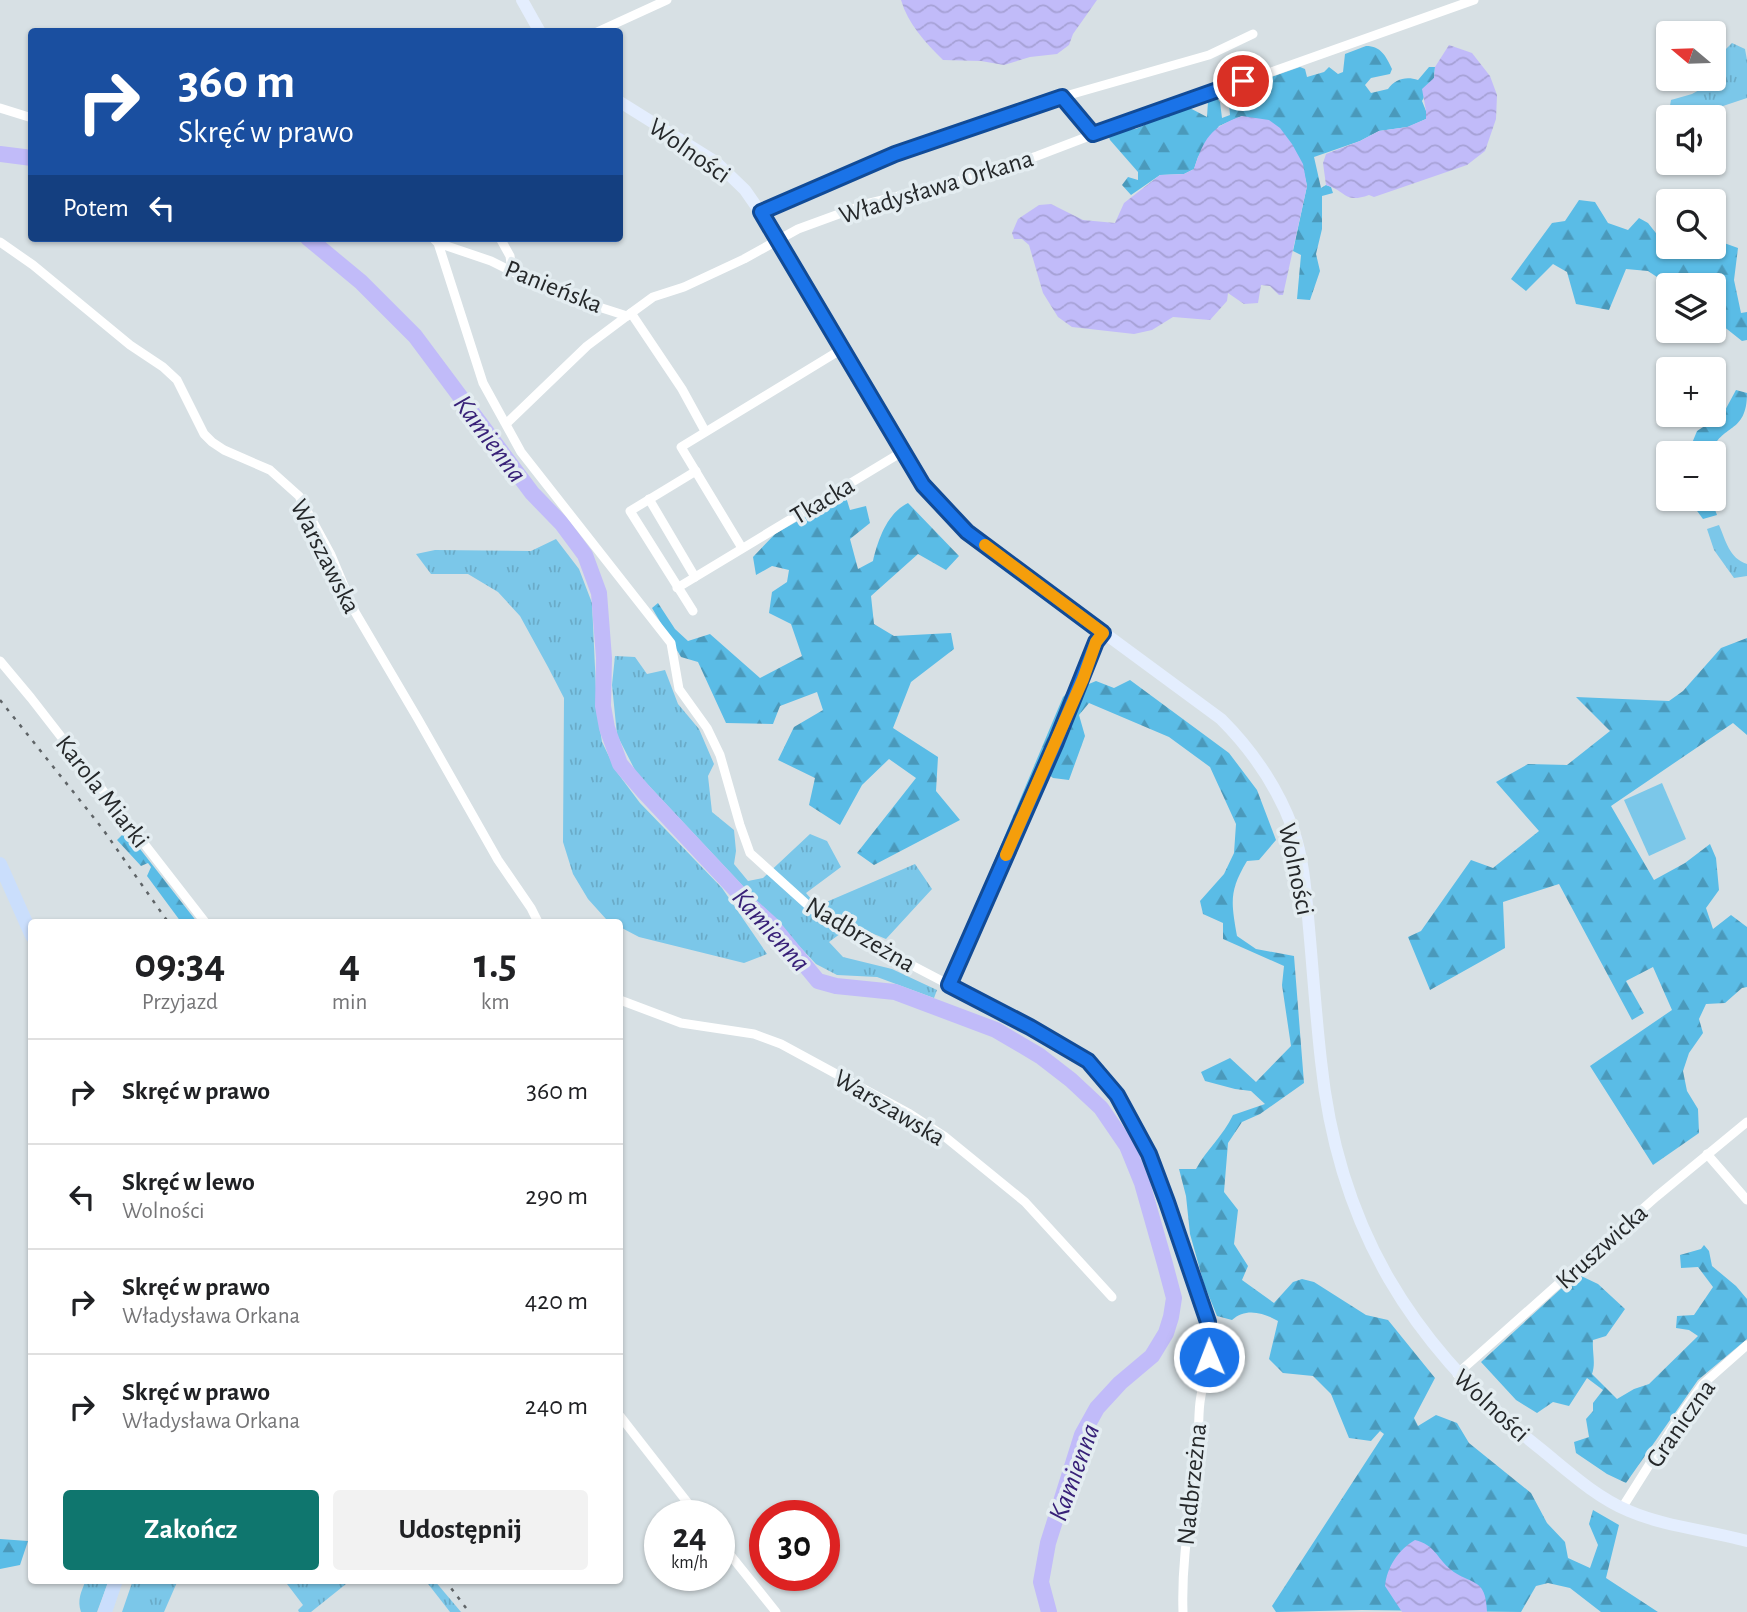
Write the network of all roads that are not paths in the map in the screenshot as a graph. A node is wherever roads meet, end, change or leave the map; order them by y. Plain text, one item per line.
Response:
1 (522, 0) edge
2 (667, 0) edge
3 (1474, 0) edge
4 (538, 28) edge
5 (606, 28) edge
6 (1253, 34) dead end
7 (1062, 97) junction
8 (623, 104) edge
9 (0, 108) edge
10 (28, 117) edge
11 (1093, 134) junction
12 (761, 212) junction
13 (779, 239) junction
14 (0, 242) edge
15 (435, 242) edge
16 (438, 242) edge
17 (502, 242) edge
18 (512, 270) junction
19 (629, 314) junction
20 (842, 349) junction
21 (507, 423) junction
22 (705, 431) junction
23 (902, 452) junction
24 (696, 471) junction
25 (649, 499) junction
26 (742, 548) junction
27 (695, 577) junction
28 (677, 588) junction
29 (693, 611) dead end
30 (1103, 633) junction
31 (0, 661) edge
32 (0, 864) edge
33 (203, 919) edge
34 (536, 919) edge
35 (28, 927) edge
36 (949, 985) junction
37 (623, 1001) edge
38 (1747, 1122) edge
39 (1707, 1154) junction
40 (1747, 1200) edge
41 (1112, 1297) dead end
42 (1747, 1345) edge
43 (1457, 1374) junction
44 (623, 1420) edge
45 (686, 1500) edge
46 (1622, 1508) junction
47 (1747, 1541) edge
48 (735, 1561) edge
49 (115, 1584) edge
50 (105, 1612) edge
51 (776, 1612) edge
52 (1183, 1612) edge

1 - 4 street
2 - 5 street
3 - 11 street, Władysława Orkana
6 - 7 street, Władysława Orkana
7 - 11 street
7 - 12 street, Władysława Orkana
8 - 12 street, Wolności
9 - 10 street
11 - 13 street, Władysława Orkana
12 - 13 street, Wolności
13 - 19 street, Panieńska
13 - 20 street, Wolności
14 - 34 street, Warszawska
15 - 21 street, Nadbrzeżna
16 - 18 street, Panieńska
17 - 18 street
18 - 19 street, Panieńska
19 - 21 street
19 - 22 street
20 - 22 street
20 - 23 street, Wolności
21 - 36 street, Nadbrzeżna
22 - 24 street
23 - 26 street, Tkacka
23 - 30 street, Wolności
24 - 25 street
24 - 26 street
25 - 27 street
25 - 28 street
26 - 27 street, Tkacka
27 - 28 street, Tkacka
28 - 29 street
30 - 36 street
30 - 43 street, Wolności
31 - 33 street, Karola Miarki
32 - 35 main road
36 - 52 street, Nadbrzeżna
37 - 41 street, Warszawska
38 - 39 street, Kruszwicka
39 - 40 street
39 - 43 street, Kruszwicka
42 - 46 street, Graniczna
43 - 46 street, Wolności
44 - 45 street
46 - 47 street, Wolności
48 - 51 street
49 - 50 main road

